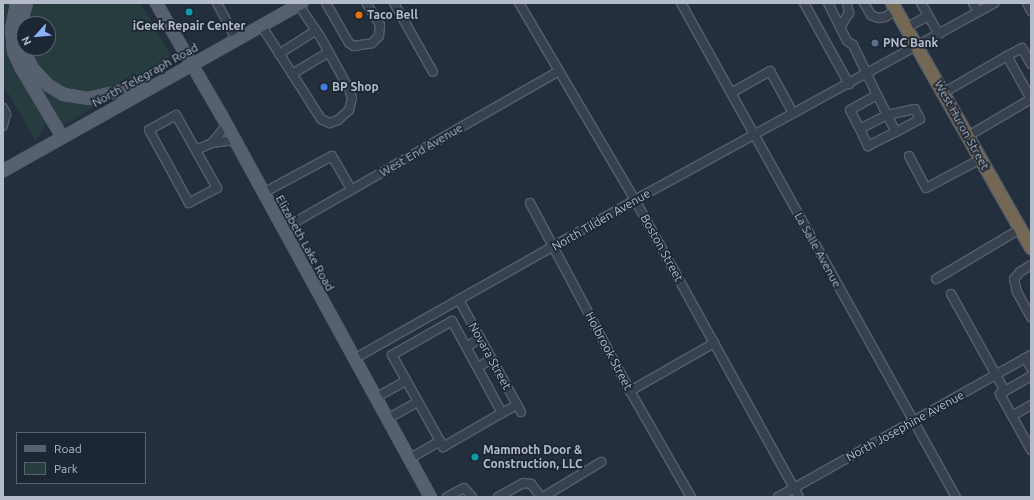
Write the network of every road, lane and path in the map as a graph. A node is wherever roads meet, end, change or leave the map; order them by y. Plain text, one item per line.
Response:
1 (16, 3) edge
2 (26, 3) edge
3 (156, 3) edge
4 (216, 3) edge
5 (326, 3) edge
6 (366, 3) edge
7 (394, 3) edge
8 (519, 3) edge
9 (681, 3) edge
10 (804, 3) edge
11 (828, 3) edge
12 (847, 3) edge
13 (864, 3) edge
14 (921, 3) edge
15 (973, 3) edge
16 (994, 3) edge
17 (1027, 3) edge
18 (299, 4) edge
19 (896, 5) edge
20 (1031, 11) edge
21 (978, 12) junction
22 (928, 16) junction
23 (261, 25) junction
24 (840, 27) junction
25 (906, 28) junction
26 (316, 31) junction
27 (939, 34) junction
28 (236, 39) junction
29 (917, 46) junction
30 (329, 52) junction
31 (280, 54) junction
32 (1007, 56) junction
33 (192, 64) junction
34 (1031, 64) edge
35 (559, 71) junction
36 (433, 72) dead end
37 (292, 74) junction
38 (867, 74) junction
39 (162, 81) junction
40 (849, 84) junction
41 (943, 92) junction
42 (731, 93) junction
43 (877, 95) junction
44 (3, 108) edge
45 (793, 114) junction
46 (887, 115) junction
47 (3, 126) edge
48 (226, 126) junction
49 (860, 129) junction
50 (896, 132) junction
51 (754, 134) junction
52 (968, 136) junction
53 (62, 137) junction
54 (234, 140) junction
55 (212, 143) junction
56 (196, 150) junction
57 (909, 156) dead end
58 (981, 159) junction
59 (3, 170) edge
60 (352, 190) junction
61 (263, 193) junction
62 (635, 200) junction
63 (530, 202) dead end
64 (283, 229) junction
65 (1020, 229) junction
66 (554, 246) junction
67 (1031, 246) edge
68 (1031, 265) edge
69 (936, 279) dead end
70 (951, 294) dead end
71 (459, 300) junction
72 (1031, 317) edge
73 (422, 321) junction
74 (429, 333) junction
75 (480, 338) junction
76 (714, 343) junction
77 (466, 347) junction
78 (1028, 357) edge
79 (354, 359) junction
80 (492, 359) junction
81 (478, 367) junction
82 (1031, 368) edge
83 (996, 375) junction
84 (1031, 376) edge
85 (406, 381) junction
86 (630, 391) junction
87 (1005, 391) junction
88 (375, 398) junction
89 (418, 402) junction
90 (1031, 405) edge
91 (502, 413) junction
92 (1012, 416) junction
93 (387, 419) junction
94 (914, 421) junction
95 (440, 441) junction
96 (1031, 450) edge
97 (409, 459) junction
98 (601, 462) dead end
99 (794, 488) junction
100 (430, 497) edge
101 (447, 497) edge
102 (472, 497) edge
103 (498, 497) edge
104 (542, 497) edge
105 (691, 497) edge
106 (778, 497) edge
107 (798, 497) edge
108 (956, 497) edge

1 - 53 main road
2 - 39 main road
3 - 33 main road, Elizabeth Lake Road
4 - 28 street
5 - 6 street
7 - 36 street
8 - 35 street, Boston Street
9 - 42 street, La Salle Avenue
10 - 40 street
11 - 24 street
12 - 24 street
13 - 19 street
14 - 22 street
15 - 21 street
16 - 21 street, North Tilden Avenue
17 - 20 street
18 - 23 main road, North Telegraph Road
18 - 26 street
19 - 25 highway, West Huron Street
21 - 27 street, North Tilden Avenue
22 - 25 street
22 - 27 street
23 - 28 main road, North Telegraph Road
23 - 31 street
24 - 38 street
25 - 29 highway, West Huron Street
26 - 30 street
26 - 31 street
27 - 29 street, North Tilden Avenue
28 - 33 main road, North Telegraph Road
29 - 38 street, North Tilden Avenue
29 - 41 highway, West Huron Street
30 - 37 street
30 - 37 street
31 - 37 street
32 - 34 street
32 - 41 street
32 - 52 street
33 - 39 main road, North Telegraph Road
33 - 48 main road, Elizabeth Lake Road
35 - 60 street, West End Avenue
35 - 62 street, Boston Street
38 - 40 street, North Tilden Avenue
38 - 43 street
39 - 53 main road, North Telegraph Road
40 - 45 street, North Tilden Avenue
41 - 52 highway, West Huron Street
42 - 45 street
42 - 51 street, La Salle Avenue
43 - 46 street
43 - 49 street
44 - 47 street
45 - 51 street, North Tilden Avenue
46 - 49 street
46 - 50 street
46 - 50 street
48 - 54 main road, Elizabeth Lake Road
48 - 55 street
49 - 50 street
51 - 62 street, North Tilden Avenue
51 - 94 street, La Salle Avenue
52 - 58 highway, West Huron Street
53 - 59 main road, North Telegraph Road
54 - 55 street
54 - 61 main road, Elizabeth Lake Road
55 - 56 street
56 - 56 street
57 - 58 street
58 - 65 highway, West Huron Street
60 - 61 street
60 - 64 street, West End Avenue
61 - 64 main road, Elizabeth Lake Road
62 - 66 street, North Tilden Avenue
62 - 76 street, Boston Street
63 - 66 street, Holbrook Street
64 - 79 main road, Elizabeth Lake Road
65 - 67 highway, West Huron Street
65 - 69 street
66 - 71 street, North Tilden Avenue
66 - 86 street, Holbrook Street
68 - 72 street
70 - 83 street
71 - 73 street, North Tilden Avenue
71 - 75 street, Novara Street
73 - 74 street
73 - 79 street, North Tilden Avenue
74 - 77 street
74 - 85 street
75 - 77 street
75 - 80 street, Novara Street
76 - 86 street
76 - 99 street, Boston Street
77 - 81 street
78 - 82 street
78 - 83 street, North Josephine Avenue
79 - 88 main road, Elizabeth Lake Road
80 - 81 street
80 - 91 street, Novara Street
81 - 91 street
83 - 87 street
83 - 94 street, North Josephine Avenue
84 - 87 street
85 - 88 street
85 - 89 street
86 - 105 street, Holbrook Street
87 - 92 street
88 - 93 main road, Elizabeth Lake Road
89 - 93 street
89 - 95 street
90 - 92 street
91 - 95 street
92 - 96 street
93 - 97 main road, Elizabeth Lake Road
94 - 99 street, North Josephine Avenue
94 - 108 street, La Salle Avenue
95 - 97 street
97 - 100 main road, Elizabeth Lake Road
98 - 104 street
99 - 106 street, North Josephine Avenue
99 - 107 street, Boston Street
101 - 102 street
103 - 104 street

